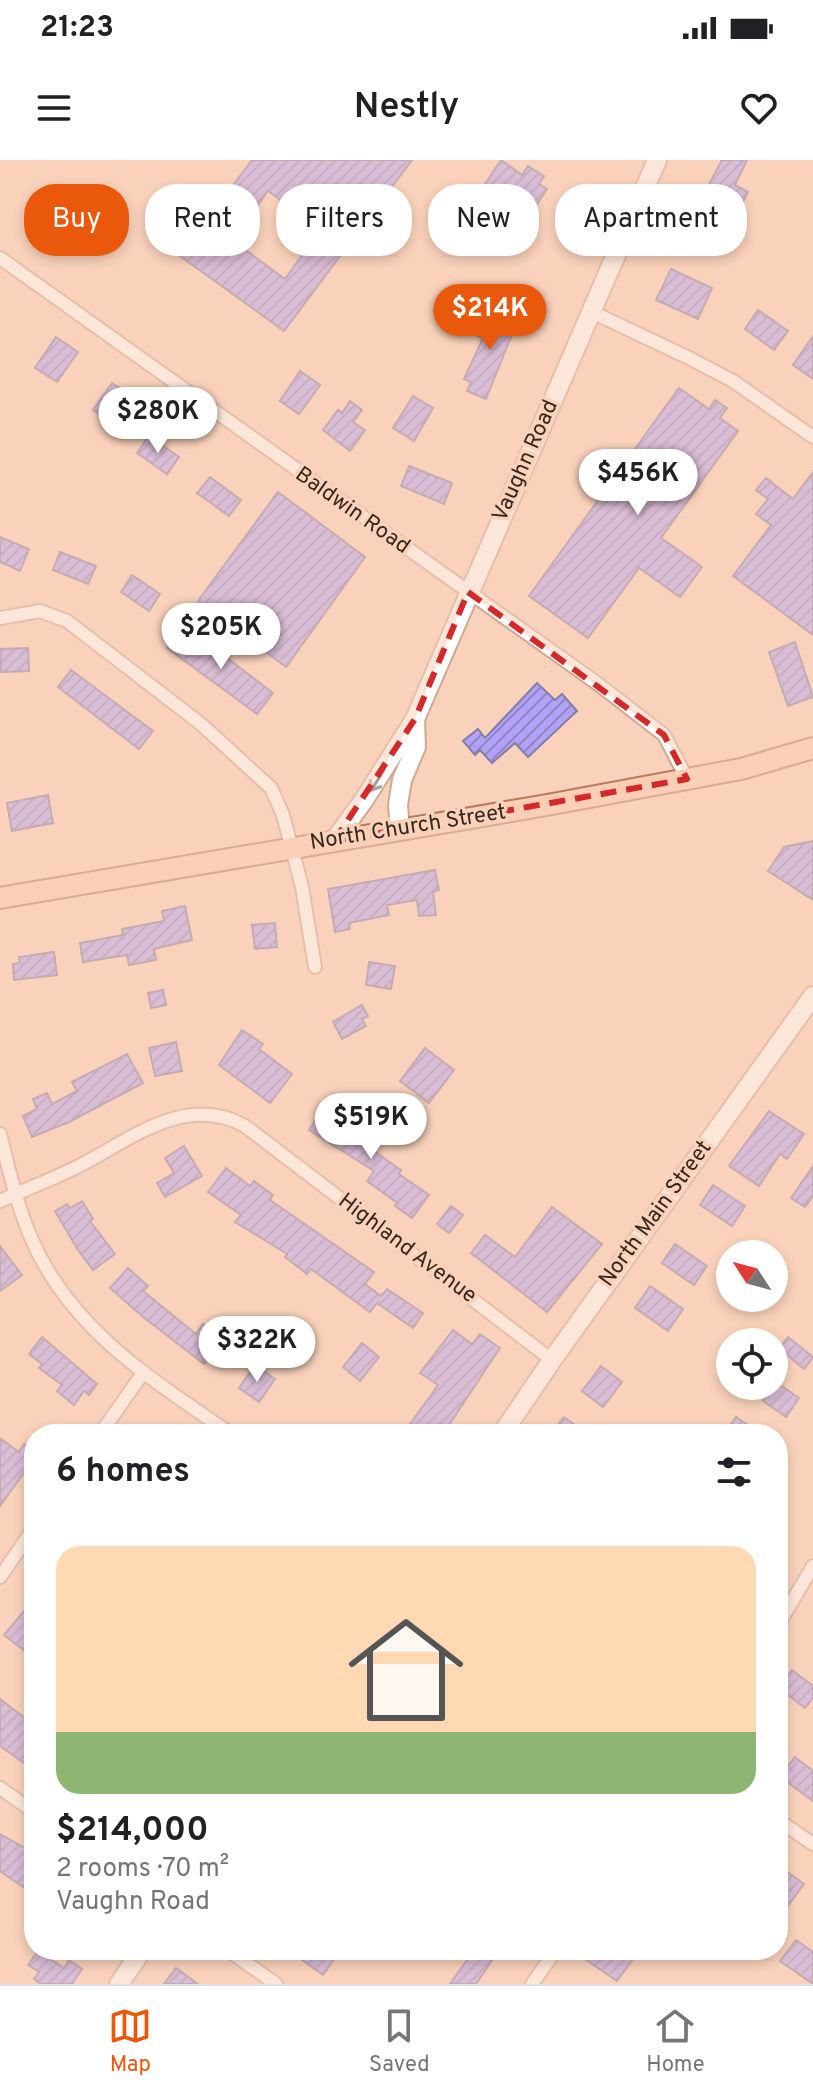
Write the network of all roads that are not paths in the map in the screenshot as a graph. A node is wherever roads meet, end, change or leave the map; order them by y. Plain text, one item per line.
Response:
1 (657, 160) edge
2 (0, 258) edge
3 (592, 312) junction
4 (813, 437) edge
5 (468, 592) junction
6 (0, 618) edge
7 (415, 719) junction
8 (813, 748) edge
9 (687, 779) junction
10 (400, 830) junction
11 (334, 841) junction
12 (291, 848) junction
13 (0, 898) edge
14 (315, 967) dead end
15 (813, 996) edge
16 (0, 1134) edge
17 (15, 1194) junction
18 (0, 1201) edge
19 (552, 1360) junction
20 (143, 1373) junction
21 (107, 1424) edge
22 (217, 1424) edge
23 (509, 1424) edge
24 (24, 1542) edge
25 (813, 1566) edge
26 (0, 1577) edge
27 (788, 1608) edge
28 (0, 1788) edge
29 (24, 1805) edge
30 (788, 1827) edge
31 (813, 1844) edge
32 (135, 1960) edge
33 (242, 1960) edge
34 (549, 1960) edge
35 (119, 1984) edge
36 (276, 1984) edge
37 (532, 1984) edge

1 - 3 street, Vaughn Road
2 - 5 street, Baldwin Road
3 - 4 street
3 - 5 street, Vaughn Road
5 - 7 street, Vaughn Road
5 - 9 street, Baldwin Road
6 - 12 street
7 - 10 street, Vaughn Road
7 -> 11 street, Vaughn Road
8 - 9 main road, North Church Street
9 - 10 main road, North Church Street
10 - 11 main road, North Church Street
11 - 12 main road, North Church Street
12 - 13 main road, North Church Street
12 - 14 street
15 - 19 street, North Main Street
16 - 17 street
17 - 18 street, Highland Avenue
17 - 19 street, Highland Avenue
17 - 20 street
19 - 23 street, North Main Street
20 - 21 street
20 - 22 street
24 - 26 street
25 - 27 street
28 - 29 street
30 - 31 street
32 - 35 street
33 - 36 street
34 - 37 street

